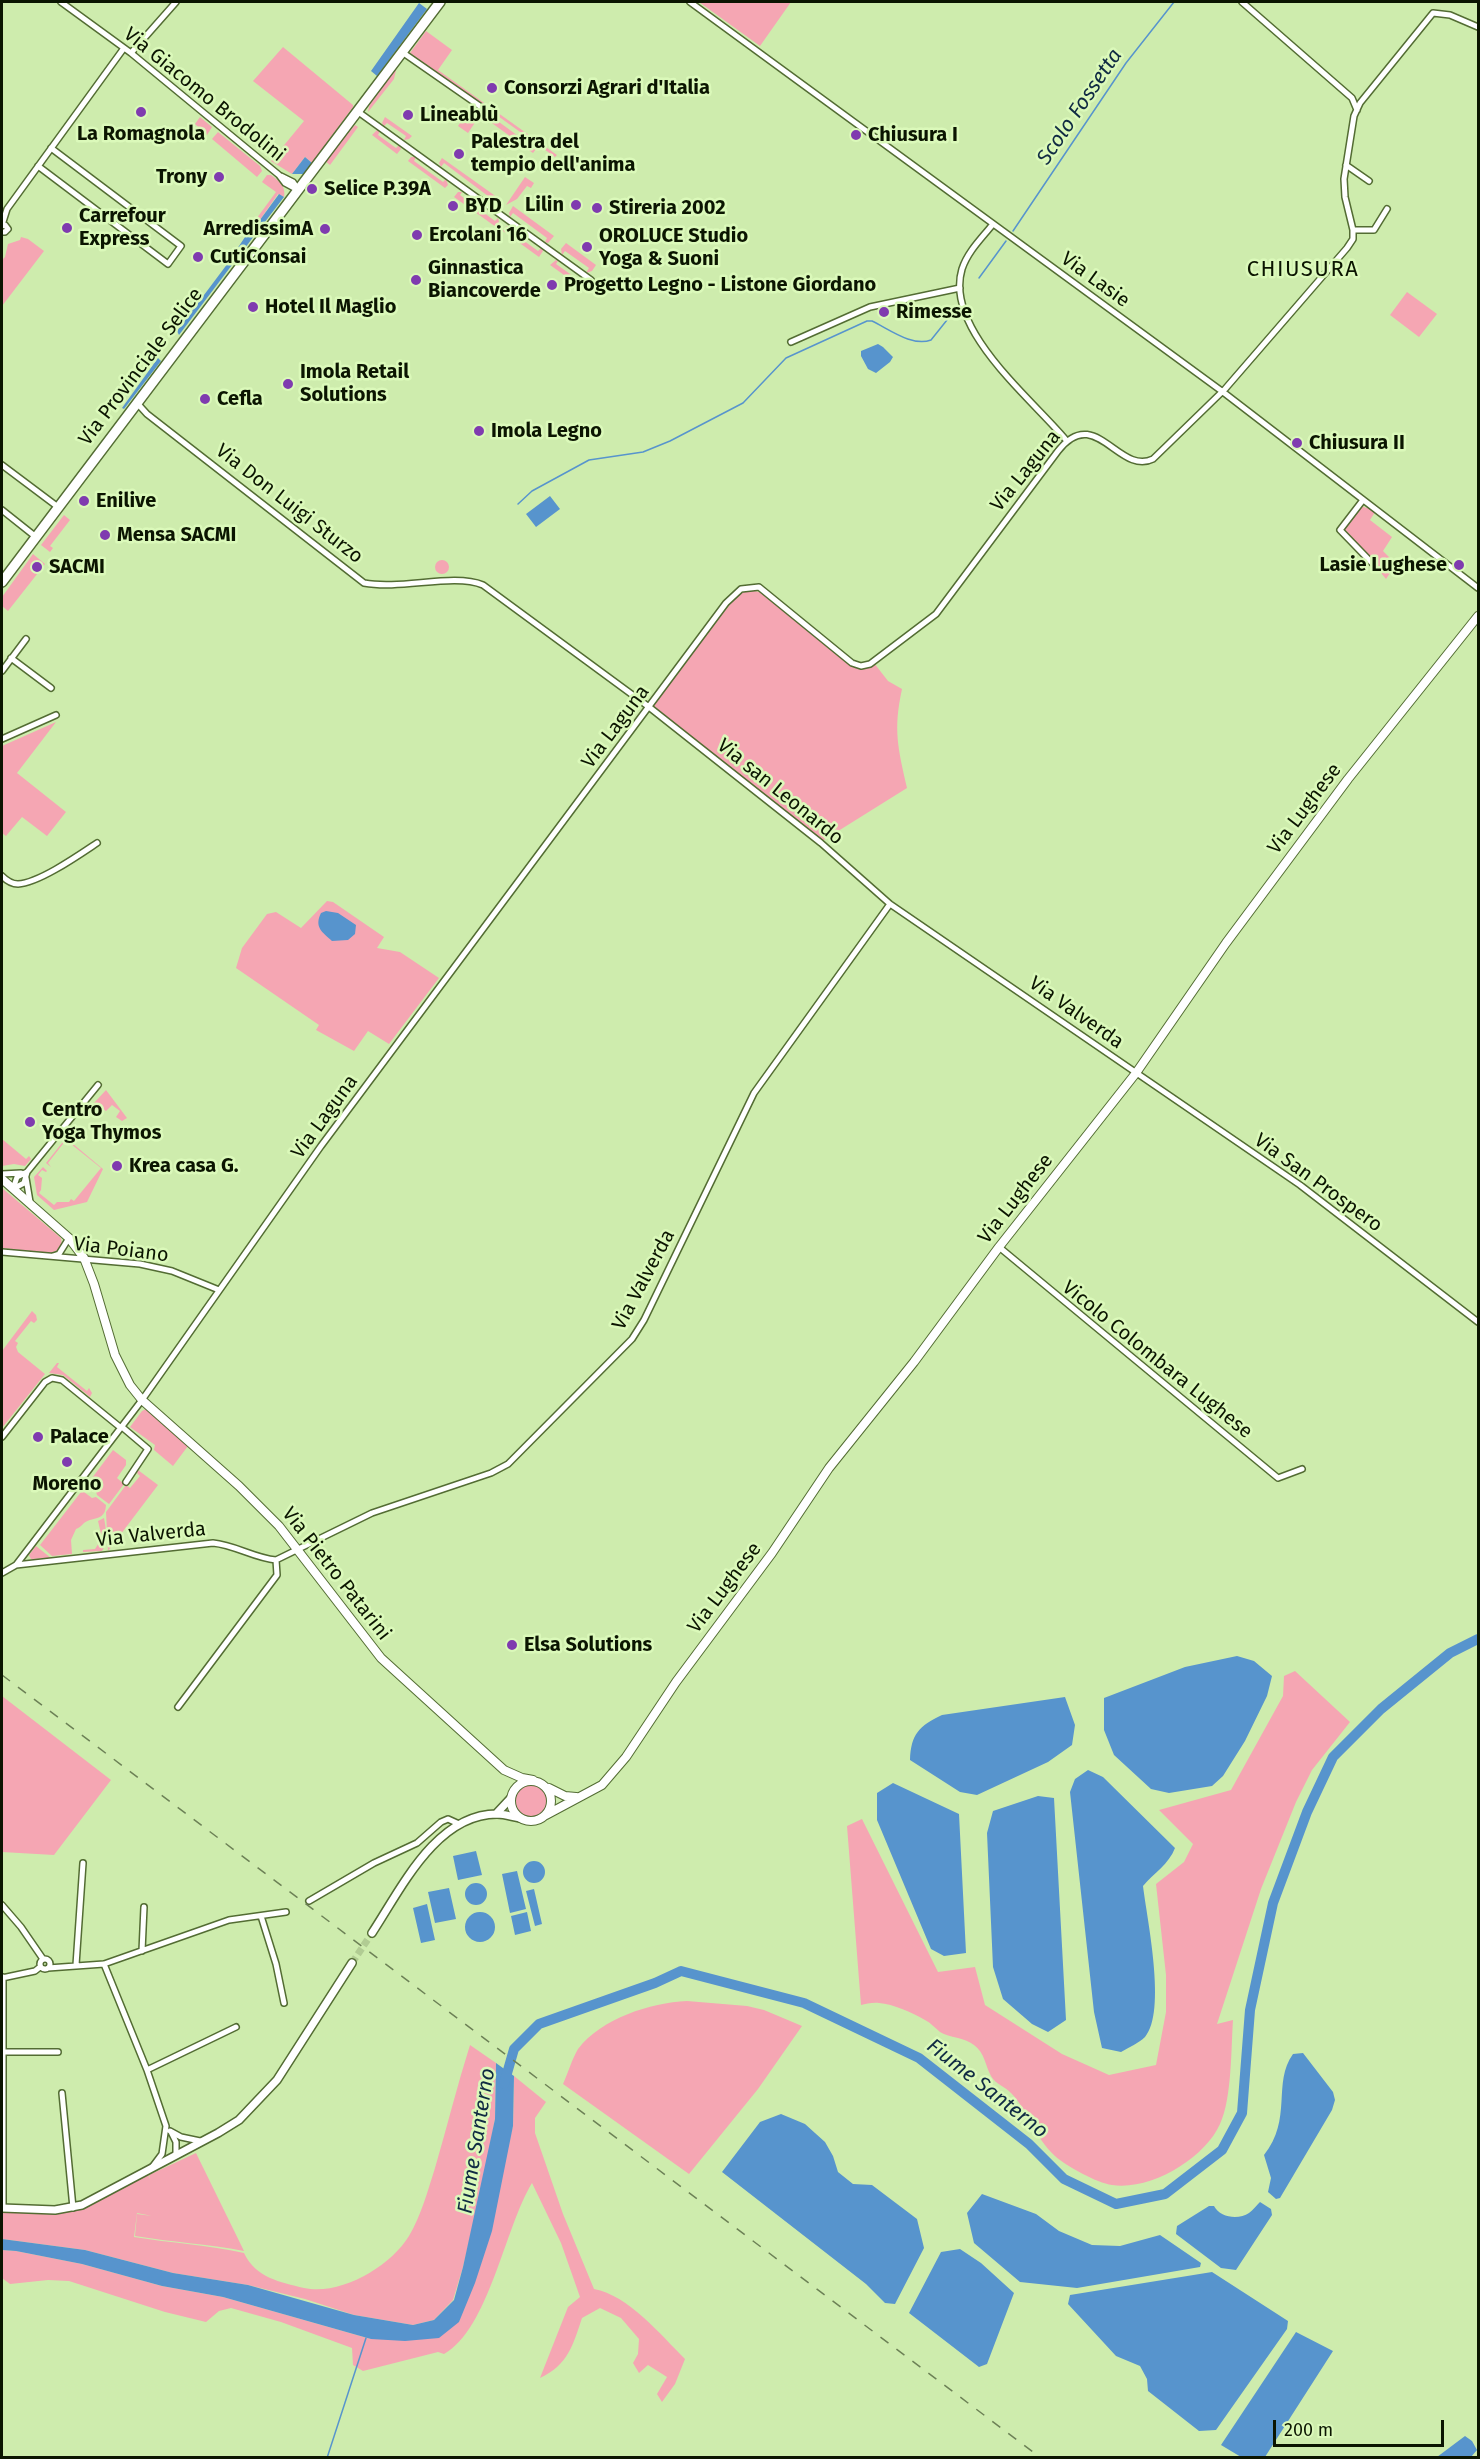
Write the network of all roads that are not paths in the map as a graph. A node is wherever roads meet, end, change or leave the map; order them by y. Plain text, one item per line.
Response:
1 (62, 2) edge
2 (176, 2) edge
3 (440, 2) edge
4 (690, 2) edge
5 (1242, 2) edge
6 (1479, 27) edge
7 (124, 48) junction
8 (402, 52) junction
9 (131, 53) junction
10 (484, 110) dead end
11 (1357, 110) junction
12 (357, 111) junction
13 (51, 148) junction
14 (1346, 165) junction
15 (38, 166) junction
16 (1369, 181) dead end
17 (296, 188) junction
18 (1387, 209) dead end
19 (993, 224) junction
20 (3, 225) edge
21 (1353, 230) junction
22 (2, 233) edge
23 (591, 280) dead end
24 (960, 288) junction
25 (791, 342) dead end
26 (1222, 392) junction
27 (137, 403) junction
28 (1066, 440) junction
29 (2, 465) edge
30 (1364, 500) junction
31 (58, 507) junction
32 (2, 510) edge
33 (36, 537) junction
34 (1372, 563) dead end
35 (2, 582) edge
36 (1479, 588) edge
37 (1479, 616) edge
38 (26, 639) dead end
39 (11, 658) junction
40 (2, 671) edge
41 (51, 688) dead end
42 (649, 707) junction
43 (57, 715) dead end
44 (2, 739) edge
45 (97, 843) dead end
46 (2, 876) edge
47 (890, 903) junction
48 (1136, 1073) junction
49 (98, 1085) dead end
50 (2, 1174) edge
51 (25, 1174) junction
52 (2, 1179) edge
53 (13, 1188) junction
54 (30, 1204) junction
55 (69, 1238) junction
56 (999, 1247) junction
57 (2, 1252) edge
58 (51, 1256) junction
59 (84, 1258) junction
60 (219, 1290) junction
61 (1479, 1322) edge
62 (142, 1400) junction
63 (121, 1428) junction
64 (2, 1437) edge
65 (1302, 1469) dead end
66 (126, 1482) dead end
67 (297, 1548) junction
68 (276, 1560) junction
69 (16, 1565) junction
70 (2, 1573) edge
71 (178, 1707) dead end
72 (504, 1770) junction
73 (533, 1780) junction
74 (545, 1786) junction
75 (512, 1795) junction
76 (578, 1797) junction
77 (496, 1814) junction
78 (546, 1815) junction
79 (520, 1818) junction
80 (459, 1824) junction
81 (83, 1863) dead end
82 (309, 1901) dead end
83 (2, 1905) edge
84 (144, 1907) dead end
85 (286, 1912) dead end
86 (261, 1916) junction
87 (372, 1933) tunnel mouth
88 (142, 1951) junction
89 (43, 1959) junction
90 (352, 1963) tunnel mouth
91 (104, 1964) junction
92 (49, 1965) junction
93 (76, 1965) junction
94 (40, 1966) junction
95 (2, 1977) edge
96 (284, 2004) dead end
97 (236, 2027) dead end
98 (3, 2052) edge
99 (58, 2052) dead end
100 (2, 2065) edge
101 (147, 2070) junction
102 (62, 2093) dead end
103 (168, 2128) junction
104 (166, 2138) junction
105 (200, 2141) junction
106 (176, 2154) junction
107 (152, 2167) junction
108 (2, 2208) edge
109 (73, 2208) junction

1 - 7 street, Via Giacomo Brodolini
2 - 9 street
3 - 8 main road, Via Provinciale Selice
4 - 19 street, Via Lasie
5 - 11 street
6 - 11 street
7 - 9 street, Via Giacomo Brodolini
7 - 13 street
8 - 10 street
8 - 12 main road, Via Provinciale Selice
9 - 17 street, Via Giacomo Brodolini
11 - 14 street
12 - 17 main road, Via Provinciale Selice
12 - 23 street
13 - 15 street
13 - 15 street
14 - 16 street
14 - 21 street
15 - 20 street
17 - 27 main road, Via Provinciale Selice
18 - 21 street
19 - 24 street
19 - 26 street, Via Lasie
20 - 22 street
21 - 26 street, Via Laguna
24 - 25 street
24 - 28 street
26 - 28 street, Via Laguna
26 - 30 street, Via Lasie
27 - 31 main road, Via Provinciale Selice
27 - 42 street, Via Don Luigi Sturzo
28 - 42 street, Via Laguna
29 - 31 street
30 - 34 street
30 - 36 street, Via Lasie
31 - 33 main road, Via Provinciale Selice
32 - 33 street
33 - 35 main road, Via Provinciale Selice
37 - 48 main road, Via Lughese
38 - 39 street
39 - 40 street
39 - 41 street
42 - 47 street, Via san Leonardo
42 - 60 street, Via Laguna
43 - 44 street
45 - 46 street
47 - 48 street, Via Valverda
47 - 67 street, Via Valverda
48 - 56 main road, Via Lughese
48 - 61 street, Via San Prospero
49 - 51 street
50 - 51 street
51 - 53 street
51 - 54 street
52 - 53 main road, Via Pietro Patarini
53 - 54 main road, Via Pietro Patarini
54 - 55 main road, Via Pietro Patarini
55 - 58 street, Via Poiano
55 - 59 main road, Via Pietro Patarini
56 - 65 street, Vicolo Colombara Lughese
56 - 76 main road, Via Lughese
57 - 58 street, Via Poiano
58 - 59 street, Via Poiano
59 - 60 street, Via Poiano
59 - 62 main road, Via Pietro Patarini
60 - 62 street, Via Laguna
62 - 63 street, Via Laguna
62 - 67 main road, Via Pietro Patarini
63 - 64 street
63 - 66 street
63 - 69 street, Via Laguna
67 - 68 street, Via Valverda
67 - 72 main road, Via Pietro Patarini
68 - 69 street, Via Valverda
68 - 71 street
69 - 70 street, Via Laguna
72 - 73 main road, Via Pietro Patarini
72 - 75 main road, Via Pietro Patarini
73 - 74 main road
73 - 75 main road
74 - 76 main road
74 - 78 main road
75 - 77 street
75 - 79 main road
76 - 78 main road, Via Lughese
77 - 79 street
77 - 80 street
78 - 79 main road, Via Lughese
80 - 82 street
80 - 87 street
81 - 93 street
83 - 89 street
84 - 88 street
85 - 86 street
86 - 88 street
86 - 96 street
88 - 91 street
89 - 92 street
89 - 94 street
90 - 105 street
91 - 93 street
91 - 101 street
92 - 93 street
92 - 94 street
94 - 95 street
95 - 98 street
97 - 101 street
98 - 99 street
98 - 100 street
100 - 108 street
101 - 103 street
102 - 109 street
103 - 104 street
103 - 105 street
103 - 106 street
104 - 106 street
104 - 107 street
105 - 106 street
106 - 107 street
107 - 109 street
108 - 109 street

